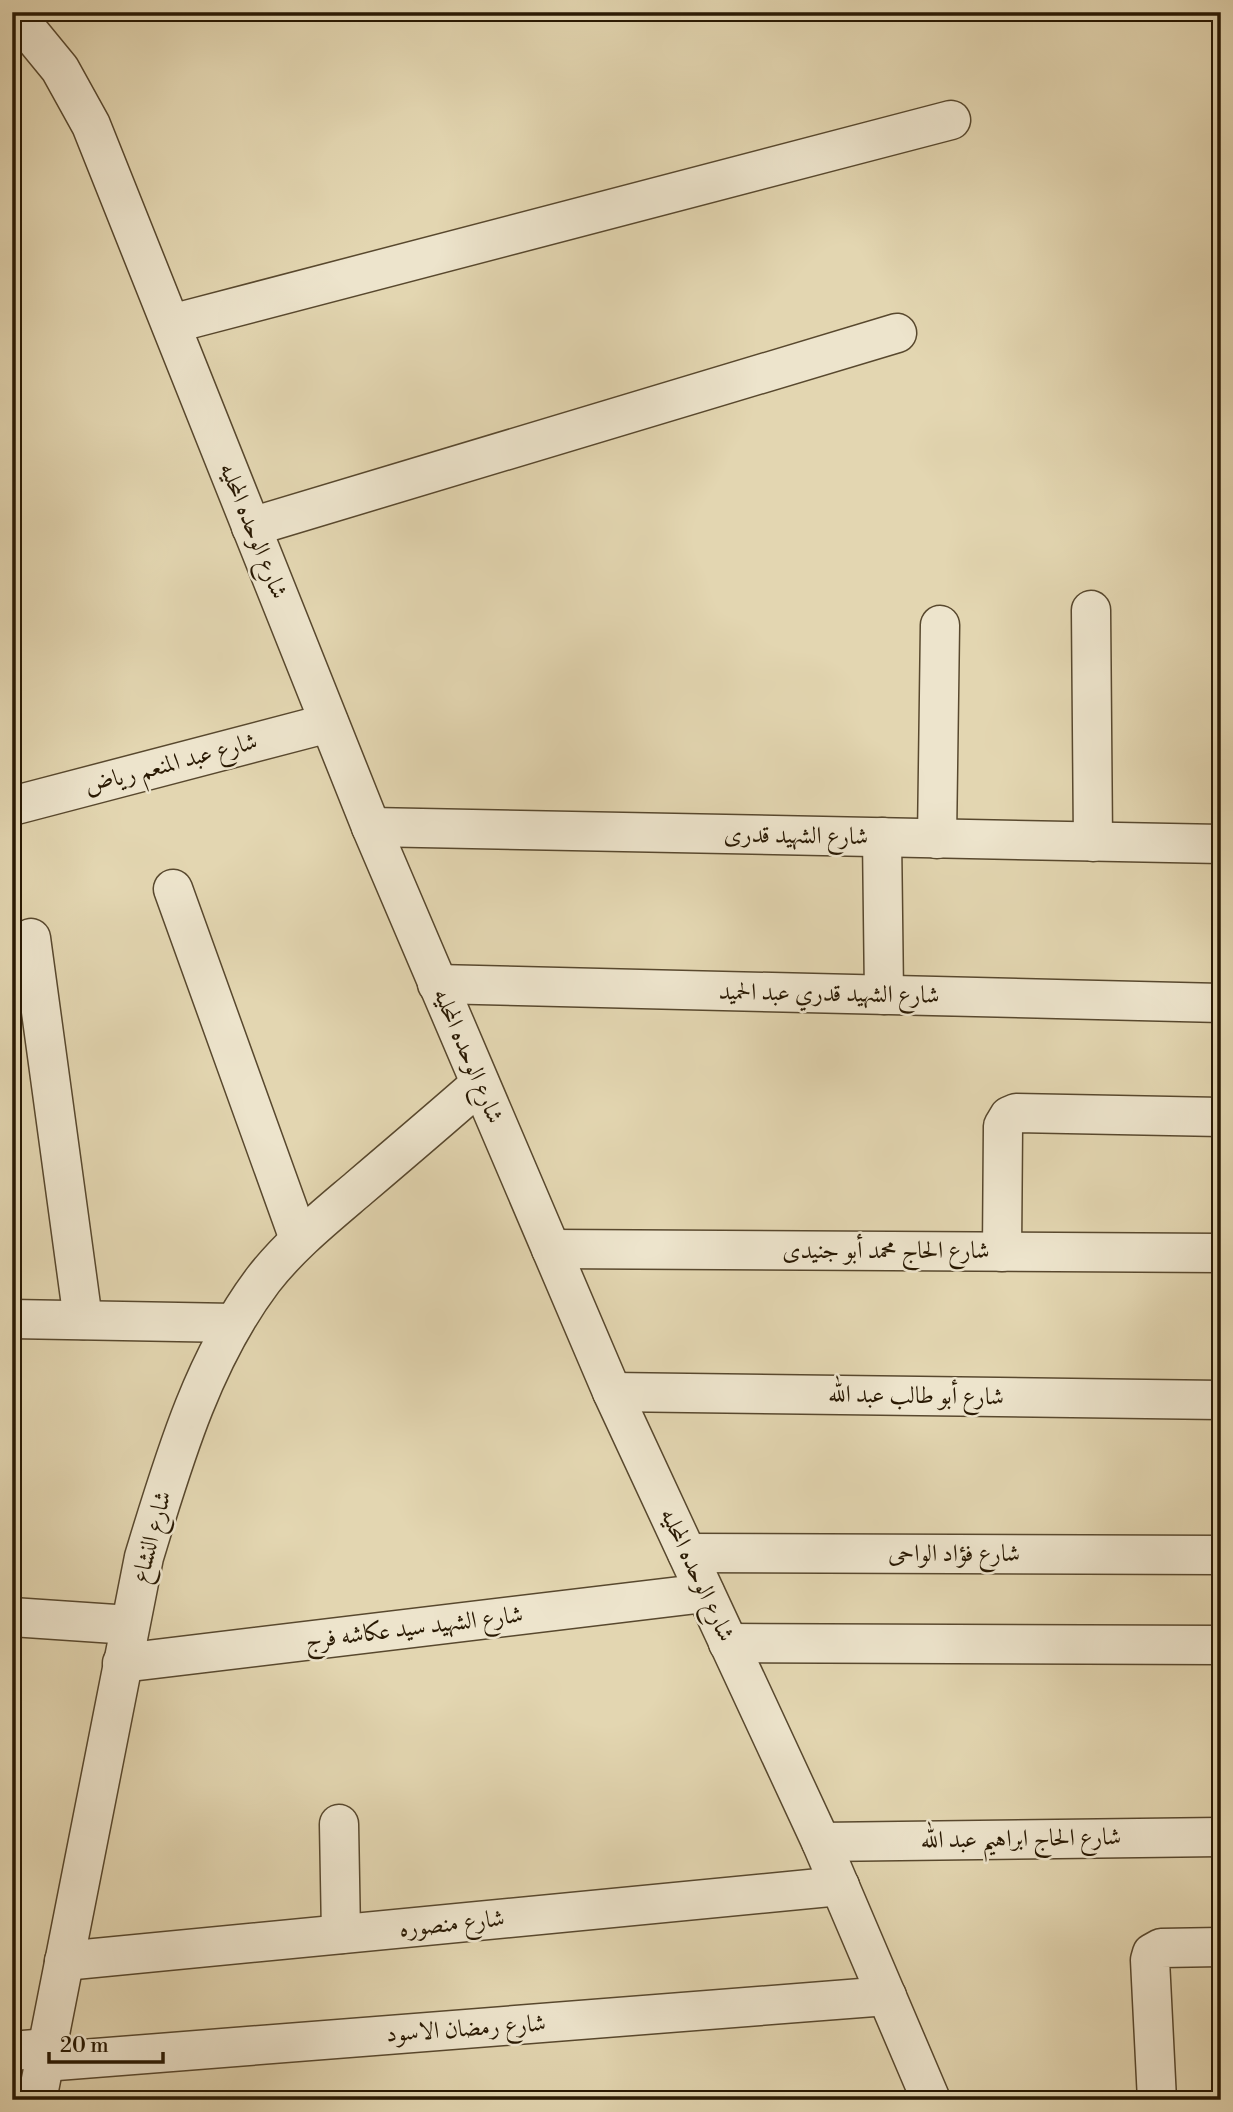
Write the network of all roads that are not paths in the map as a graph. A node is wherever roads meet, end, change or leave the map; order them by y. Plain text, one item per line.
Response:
1 (12, 14) edge
2 (951, 120) dead end
3 (171, 324) junction
4 (897, 333) dead end
5 (251, 527) junction
6 (1091, 610) dead end
7 (940, 625) dead end
8 (329, 723) junction
9 (12, 806) edge
10 (370, 827) junction
11 (882, 837) junction
12 (937, 839) junction
13 (1093, 842) junction
14 (1221, 844) edge
15 (173, 890) dead end
16 (31, 938) dead end
17 (438, 984) junction
18 (884, 995) junction
19 (1221, 1003) edge
20 (480, 1084) junction
21 (1221, 1117) edge
22 (299, 1239) junction
23 (551, 1249) junction
24 (1002, 1252) junction
25 (1221, 1254) edge
26 (12, 1319) edge
27 (83, 1320) junction
28 (234, 1323) junction
29 (612, 1392) junction
30 (1221, 1400) edge
31 (687, 1553) junction
32 (1221, 1555) edge
33 (705, 1592) junction
34 (12, 1617) edge
35 (130, 1625) junction
36 (729, 1643) junction
37 (1221, 1645) edge
38 (122, 1662) junction
39 (339, 1824) dead end
40 (1221, 1837) edge
41 (821, 1842) junction
42 (840, 1886) junction
43 (341, 1934) junction
44 (1221, 1947) edge
45 (64, 1961) junction
46 (887, 1996) junction
47 (35, 2053) edge
48 (37, 2100) edge
49 (931, 2100) edge
50 (1157, 2100) edge

1 - 3 street, شارع الوحده المحليه
2 - 3 street
3 - 5 street, شارع الوحده المحليه
4 - 5 street
5 - 8 street, شارع الوحده المحليه
6 - 13 street
7 - 12 street
8 - 9 street, شارع عبد المنعم رياض
8 - 10 street, شارع الوحده المحليه
10 - 11 street, شارع الشهيد قدرى
10 - 17 street, شارع الوحده المحليه
11 - 12 street, شارع الشهيد قدرى
11 - 18 street
12 - 13 street, شارع الشهيد قدرى
13 - 14 street, شارع الشهيد قدرى
15 - 22 street
16 - 27 street
17 - 18 street, شارع الشهيد قدري عبد الحميد
17 - 20 street, شارع الوحده المحليه
18 - 19 street, شارع الشهيد قدري عبد الحميد
20 - 22 street, شارع النشاع
20 - 23 street, شارع الوحده المحليه
21 - 24 street
22 - 28 street, شارع النشاع
23 - 24 street, شارع الحاج محمد أبو جنيدى
23 - 29 street, شارع الوحده المحليه
24 - 25 street, شارع الحاج محمد أبو جنيدى
26 - 27 street
27 - 28 street
28 - 35 street, شارع النشاع
29 - 30 street, شارع أبو طالب عبد الله
29 - 31 street, شارع الوحده المحليه
31 - 32 street, شارع فؤاد الواحى
31 - 33 street, شارع الوحده المحليه
33 - 36 street, شارع الوحده المحليه
33 - 38 street, شارع الشهيد سيد عكاشه فرج
34 - 35 street
35 - 38 street, شارع النشاع
36 - 37 street
36 - 41 street, شارع الوحده المحليه
38 - 45 street, شارع النشاع
39 - 43 street
40 - 41 street, شارع الحاج ابراهيم عبد الله
41 - 42 street, شارع الوحده المحليه
42 - 43 street, شارع منصوره
42 - 46 street, شارع الوحده المحليه
43 - 45 street, شارع منصوره
44 - 50 street
45 - 47 street, شارع النشاع
46 - 47 street, شارع رمضان الاسود
46 - 49 street, شارع الوحده المحليه
47 - 48 street, شارع النشاع

